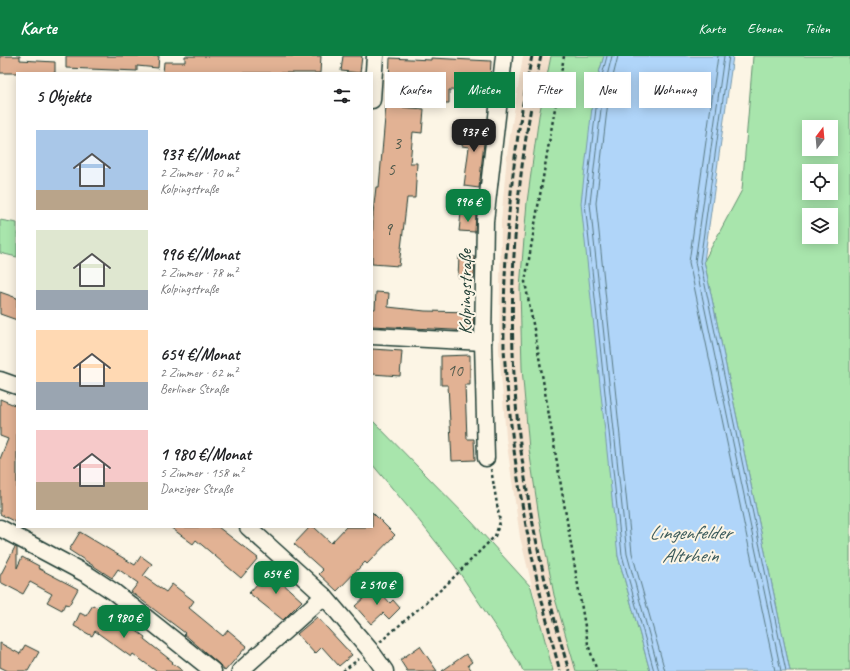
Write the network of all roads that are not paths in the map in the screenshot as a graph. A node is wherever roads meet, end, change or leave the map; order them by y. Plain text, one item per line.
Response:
1 (375, 56) edge
2 (504, 56) edge
3 (373, 85) edge
4 (373, 336) edge
5 (484, 342) junction
6 (0, 380) edge
7 (16, 386) edge
8 (486, 458) road end
9 (0, 528) edge
10 (249, 528) edge
11 (324, 596) junction
12 (213, 671) edge
13 (240, 671) edge
14 (385, 671) edge

1 - 3 street
2 - 5 street, Kolpingstraße
4 - 5 street
5 - 8 street, Kolpingstraße
6 - 7 street
9 - 12 street
10 - 11 street
11 - 13 street
11 - 14 street

